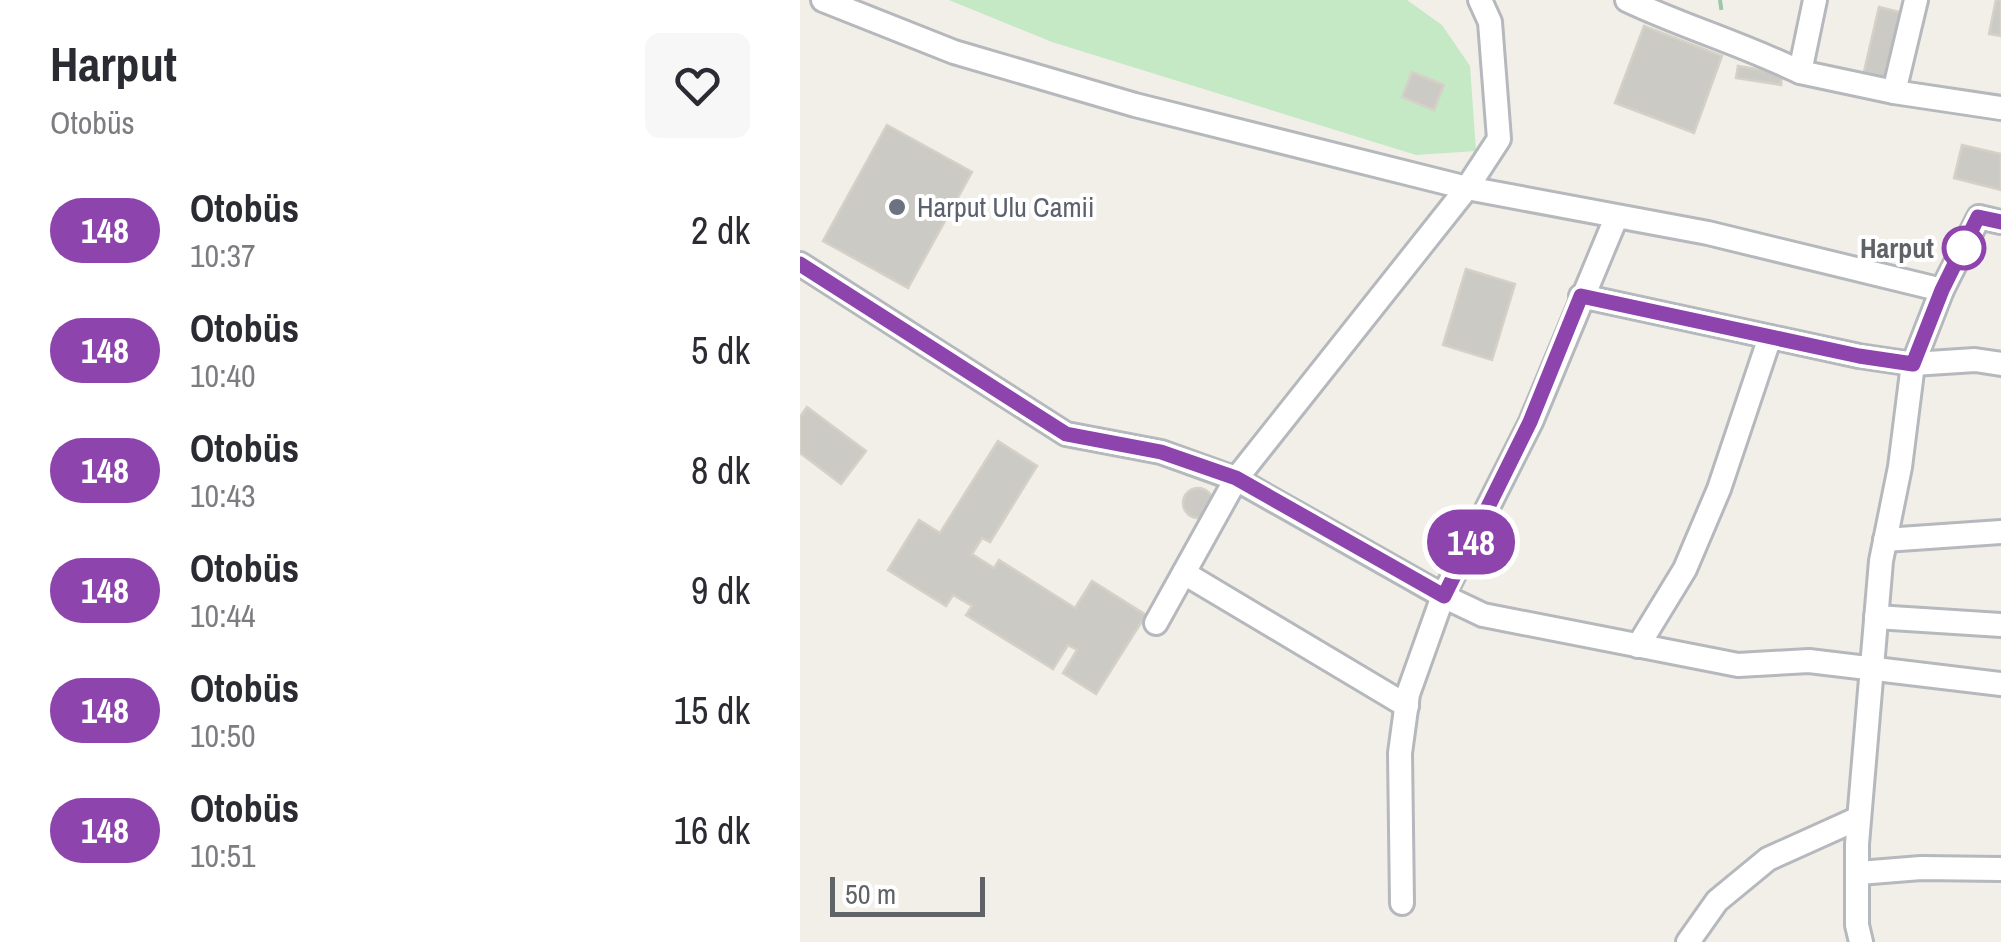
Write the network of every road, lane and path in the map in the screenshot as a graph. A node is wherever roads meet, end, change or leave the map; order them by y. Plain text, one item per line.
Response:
1 (822, 0) edge
2 (1457, 0) edge
3 (1627, 0) edge
4 (1815, 0) edge
5 (1916, 0) edge
6 (1485, 11) edge
7 (1800, 72) junction
8 (1894, 92) junction
9 (2001, 108) edge
10 (1467, 188) junction
11 (1616, 218) junction
12 (2001, 222) edge
13 (800, 264) edge
14 (1942, 290) junction
15 (1581, 296) junction
16 (1770, 337) junction
17 (1913, 364) junction
18 (2001, 364) edge
19 (1236, 478) junction
20 (2001, 532) edge
21 (1886, 540) junction
22 (1184, 573) junction
23 (1444, 596) junction
24 (1876, 618) junction
25 (1156, 623) dead end
26 (2001, 625) edge
27 (1638, 646) junction
28 (1872, 666) junction
29 (2001, 684) edge
30 (1407, 706) junction
31 (1859, 818) junction
32 (2001, 869) edge
33 (1859, 873) junction
34 (1402, 903) dead end
35 (1688, 942) edge
36 (1861, 942) edge

1 - 10 street
2 - 6 street
3 - 7 street
4 - 7 street
5 - 8 street
6 - 10 street
7 - 8 street
8 - 9 street
10 - 11 street
10 - 19 street
11 - 14 street
11 - 15 street
12 - 14 street
13 - 19 street
14 - 17 street
15 - 16 street
15 - 23 street
16 - 17 street
16 - 27 street
17 - 18 street
17 - 21 street
19 - 22 street
19 - 23 street
20 - 21 street
21 - 24 street
22 - 25 street
22 - 30 street
23 - 27 street
23 - 30 street
24 - 26 street
24 - 28 street
27 - 28 street
28 - 29 street
28 - 31 street
30 - 34 street
31 - 33 street
31 - 35 street
32 - 33 street
33 - 36 street

